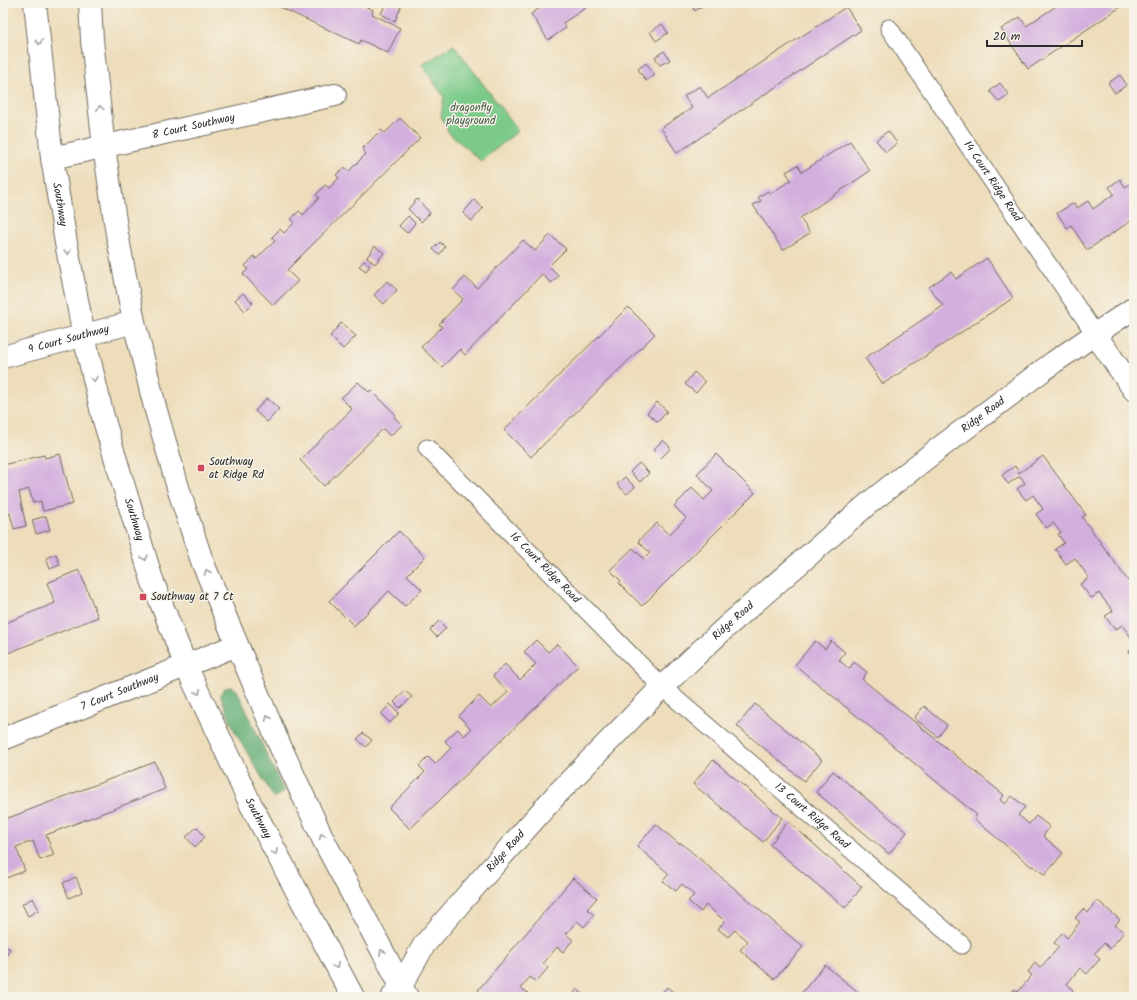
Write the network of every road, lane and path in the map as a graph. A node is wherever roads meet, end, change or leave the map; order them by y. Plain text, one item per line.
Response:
1 (36, 3) edge
2 (90, 3) edge
3 (889, 28) dead end
4 (335, 95) dead end
5 (104, 147) junction
6 (52, 158) junction
7 (1134, 308) edge
8 (134, 322) junction
9 (1095, 334) junction
10 (84, 336) junction
11 (3, 357) edge
12 (1134, 390) edge
13 (427, 448) dead end
14 (237, 645) junction
15 (186, 666) junction
16 (662, 686) junction
17 (3, 739) edge
18 (962, 945) dead end
19 (400, 993) edge
20 (353, 997) edge

1 -> 6 street, Southway
5 -> 2 street
3 - 9 lane, 14 Court Ridge Road
4 - 5 street, 8 Court Southway
5 - 6 street, 8 Court Southway
5 - 8 street
6 -> 10 street, Southway
7 - 9 street, Ridge Road
8 - 10 street, 9 Court Southway
14 -> 8 street
9 - 12 street
9 - 16 street, Ridge Road
10 - 11 street, 9 Court Southway
10 -> 15 street, Southway
13 - 16 lane, 16 Court Ridge Road
14 - 15 street, 7 Court Southway
19 -> 14 street
15 - 17 street, 7 Court Southway
15 -> 20 street, Southway
16 - 18 lane, 13 Court Ridge Road
16 - 19 street, Ridge Road

